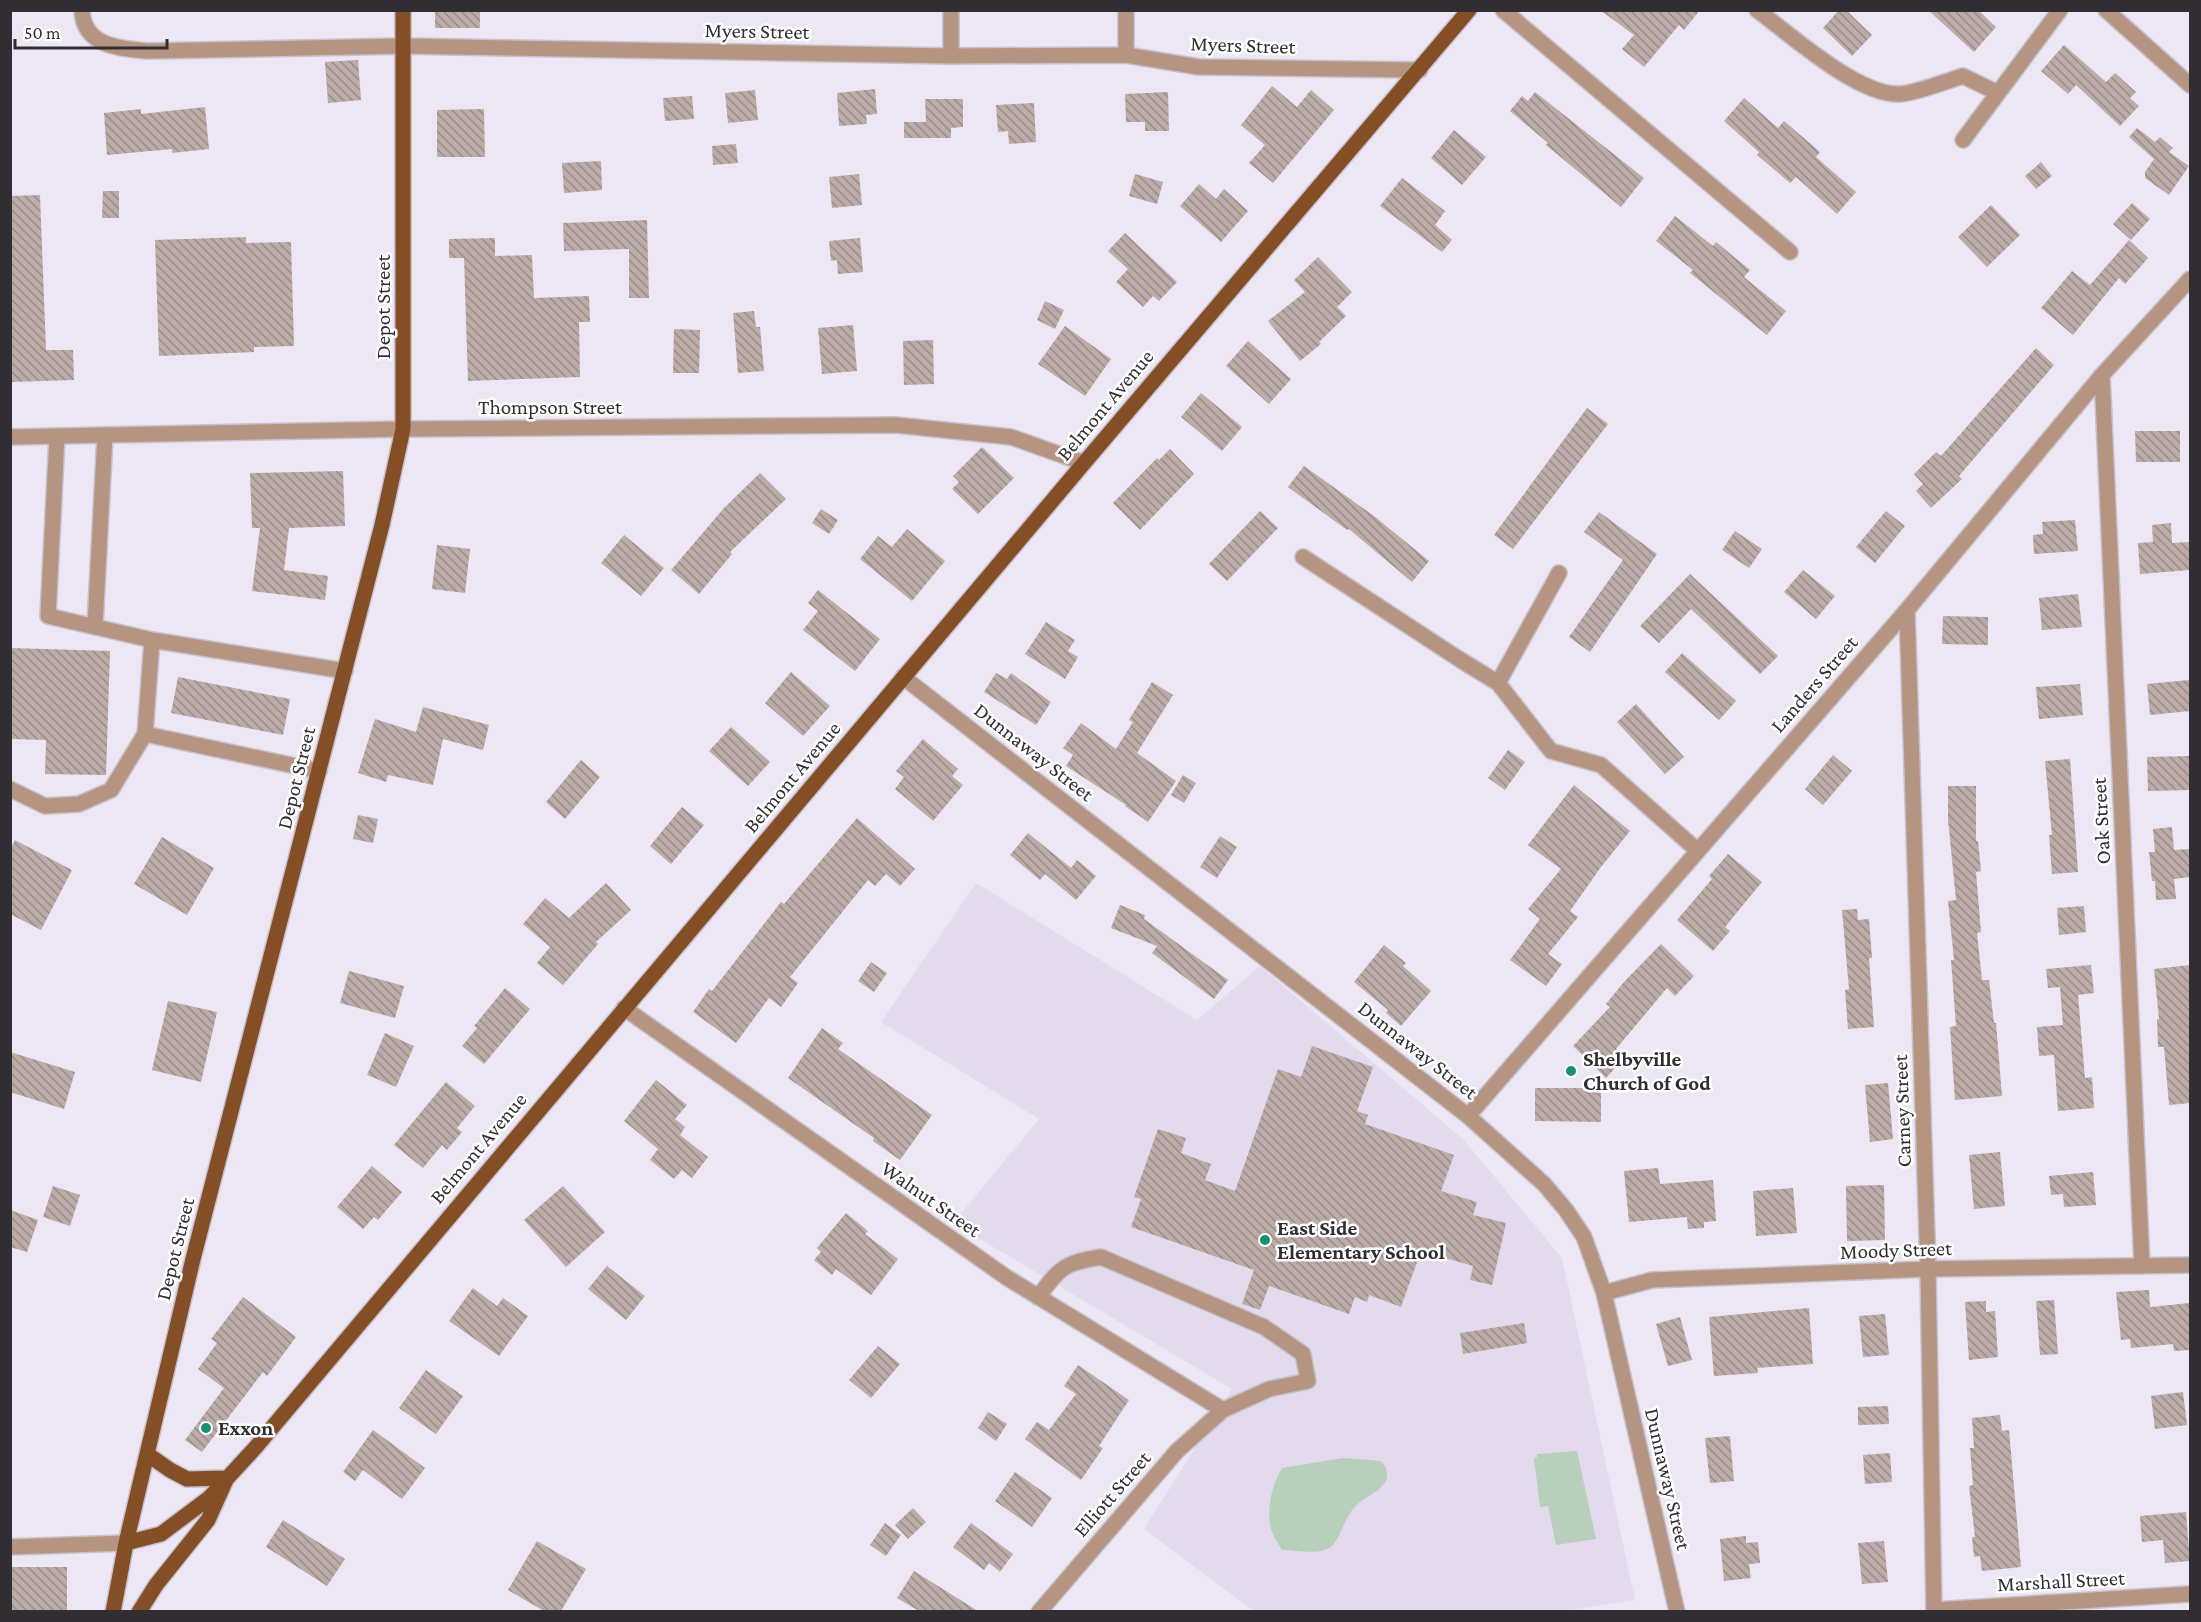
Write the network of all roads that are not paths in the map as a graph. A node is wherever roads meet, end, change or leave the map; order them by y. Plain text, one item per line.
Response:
1 (82, 10) edge
2 (404, 10) edge
3 (951, 10) edge
4 (1126, 10) edge
5 (1469, 10) edge
6 (1503, 10) edge
7 (1757, 10) edge
8 (2060, 10) edge
9 (2106, 10) edge
10 (404, 46) junction
11 (1125, 55) junction
12 (951, 56) junction
13 (1420, 70) junction
14 (2190, 85) edge
15 (1998, 93) junction
16 (1963, 140) dead end
17 (1790, 252) dead end
18 (2190, 279) edge
19 (2102, 375) junction
20 (403, 429) junction
21 (105, 435) junction
22 (57, 436) junction
23 (10, 437) edge
24 (1084, 463) junction
25 (1303, 557) dead end
26 (1558, 573) dead end
27 (1907, 610) junction
28 (95, 627) junction
29 (152, 640) junction
30 (345, 671) junction
31 (903, 677) junction
32 (1498, 682) junction
33 (145, 734) junction
34 (319, 771) junction
35 (10, 789) edge
36 (1698, 850) junction
37 (624, 1008) junction
38 (1468, 1116) junction
39 (2190, 1265) edge
40 (2142, 1266) junction
41 (1928, 1269) junction
42 (1604, 1293) junction
43 (1038, 1297) junction
44 (1223, 1410) junction
45 (147, 1454) junction
46 (227, 1478) junction
47 (126, 1543) junction
48 (10, 1547) edge
49 (2190, 1594) edge
50 (1934, 1610) edge
51 (113, 1611) edge
52 (139, 1611) edge
53 (1039, 1611) edge
54 (1677, 1611) edge

1 - 10 street, Myers Street
2 - 10 main road, Depot Street
3 - 12 street
4 - 11 street
5 - 13 main road, Belmont Avenue
6 - 17 street
7 - 15 street
8 - 15 street
9 - 14 street
10 - 12 street, Myers Street
10 - 20 main road, Depot Street
11 - 12 street, Myers Street
11 - 13 street, Myers Street
13 - 24 main road, Belmont Avenue
15 - 16 street
18 - 19 street, Landers Street
19 - 27 street, Landers Street
19 - 40 street, Oak Street
20 - 21 street, Thompson Street
20 - 24 street, Thompson Street
20 - 30 main road, Depot Street
21 - 22 street, Thompson Street
21 - 28 street
22 - 23 street, Thompson Street
22 - 28 street
24 - 31 main road, Belmont Avenue
25 - 32 street
26 - 32 street
27 - 36 street, Landers Street
27 - 41 street, Carney Street
28 - 29 street
29 - 30 street
29 - 33 street
30 - 34 main road, Depot Street
31 - 37 main road, Belmont Avenue
31 - 38 street, Dunnaway Street
32 - 36 street
33 - 34 street
33 - 35 street
34 - 45 main road, Depot Street
36 - 38 street, Landers Street
37 - 43 street, Walnut Street
37 - 46 main road, Belmont Avenue
38 - 42 street, Dunnaway Street
39 - 40 street, Moody Street
40 - 41 street, Moody Street
41 - 42 street, Moody Street
41 - 50 street, Carney Street
42 - 54 street, Dunnaway Street
43 - 44 street, Walnut Street
43 - 44 street, Elliott Street
44 - 53 street, Elliott Street
45 - 46 main road
45 - 47 main road, Depot Street
46 - 47 main road, Belmont Avenue
46 - 52 main road
47 - 48 street
47 - 51 main road, Depot Street
49 - 50 street, Marshall Street

